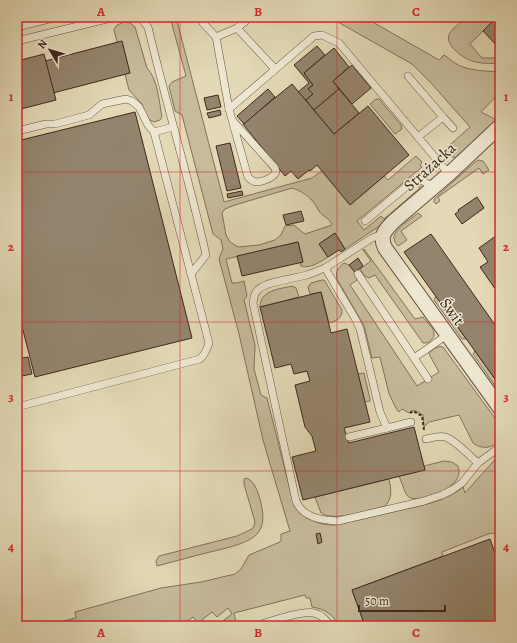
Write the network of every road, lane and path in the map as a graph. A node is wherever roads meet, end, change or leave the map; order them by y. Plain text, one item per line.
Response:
1 (57, 17) edge
2 (115, 17) edge
3 (140, 17) edge
4 (200, 17) edge
5 (237, 17) edge
6 (247, 19) edge
7 (17, 27) edge
8 (237, 28) junction
9 (216, 37) junction
10 (17, 41) edge
11 (275, 69) junction
12 (408, 76) dead end
13 (229, 109) junction
14 (443, 117) junction
15 (233, 121) junction
16 (500, 126) edge
17 (173, 127) junction
18 (453, 128) dead end
19 (17, 131) edge
20 (154, 132) junction
21 (418, 137) junction
22 (449, 174) junction
23 (434, 188) junction
24 (365, 221) dead end
25 (383, 234) junction
26 (325, 268) junction
27 (191, 274) junction
28 (358, 274) dead end
29 (447, 335) junction
30 (414, 358) junction
31 (428, 379) dead end
32 (17, 407) edge
33 (500, 408) edge
34 (414, 411) dead end
35 (411, 422) dead end
36 (422, 426) dead end
37 (387, 428) junction
38 (349, 437) dead end
39 (426, 439) dead end
40 (500, 447) edge
41 (478, 463) junction
42 (256, 626) edge
43 (331, 626) edge

1 - 7 lane
2 - 10 lane
3 - 17 lane
4 - 9 lane
5 - 6 lane
6 - 8 lane
8 - 9 lane
8 - 11 lane
9 - 13 lane
11 - 13 lane
11 - 21 lane
12 - 14 lane
13 - 15 lane
14 - 18 lane
14 - 21 lane
15 - 15 lane
16 - 22 street, Strażacka
17 - 20 lane
17 - 27 lane
19 - 20 lane
20 - 27 lane
21 - 22 lane
22 - 23 street, Strażacka
23 - 24 lane
23 - 25 street, Strażacka
25 - 26 lane
25 - 29 street, Świt
26 - 37 lane
26 - 41 lane
27 - 32 lane
28 - 30 lane
29 - 30 lane
29 - 33 street, Świt
30 - 31 lane
34 - 36 path
35 - 37 lane
37 - 38 lane
39 - 41 lane
40 - 41 lane
42 - 43 lane

